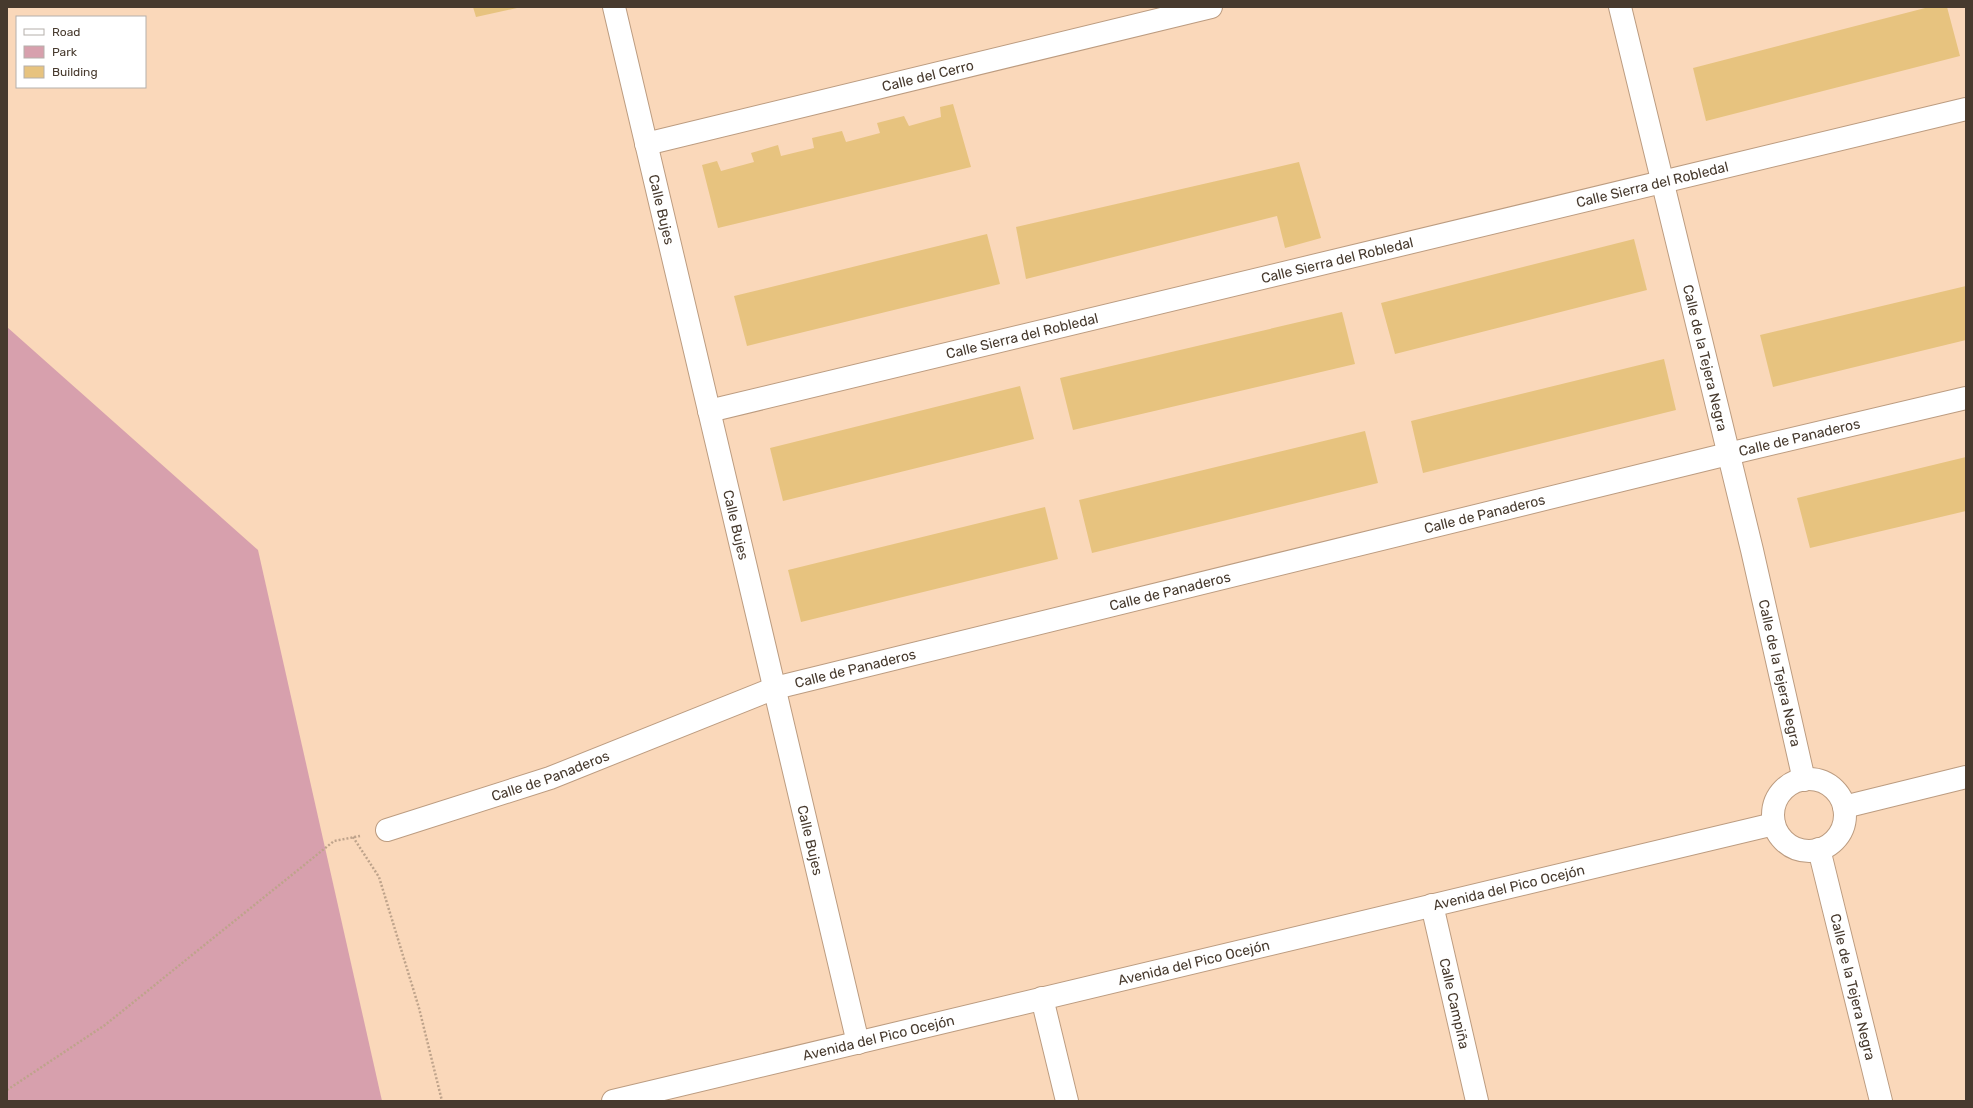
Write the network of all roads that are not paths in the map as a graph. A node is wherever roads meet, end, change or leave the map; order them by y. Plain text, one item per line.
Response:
1 (614, 7) edge
2 (1210, 7) edge
3 (1620, 7) edge
4 (1966, 108) edge
5 (646, 144) junction
6 (1662, 182) junction
7 (1966, 398) edge
8 (708, 411) junction
9 (1728, 454) junction
10 (775, 688) junction
11 (1966, 777) edge
12 (1804, 780) junction
13 (1844, 807) junction
14 (1774, 824) junction
15 (387, 830) road end
16 (1819, 850) junction
17 (1432, 905) junction
18 (1042, 998) junction
19 (858, 1043) junction
20 (670, 1094) edge
21 (613, 1101) edge
22 (1067, 1101) edge
23 (1477, 1101) edge
24 (1881, 1101) edge

1 - 5 street, Calle Bujes
2 - 5 street, Calle del Cerro
3 - 6 street, Calle de la Tejera Negra
4 - 6 street, Calle Sierra del Robledal
5 - 8 street, Calle Bujes
6 - 8 street, Calle Sierra del Robledal
6 - 9 street, Calle de la Tejera Negra
7 - 9 street, Calle de Panaderos
8 - 10 street, Calle Bujes
9 - 10 street, Calle de Panaderos
9 - 12 street, Calle de la Tejera Negra
10 - 15 street, Calle de Panaderos
10 - 19 street, Calle Bujes
11 - 13 street
12 - 13 street
12 - 14 street
13 - 16 street
14 - 16 street
14 - 17 street, Avenida del Pico Ocejón
16 - 24 street, Calle de la Tejera Negra
17 - 18 street, Avenida del Pico Ocejón
17 - 23 street, Calle Campiña
18 - 19 street, Avenida del Pico Ocejón
18 - 22 street
19 - 20 street, Avenida del Pico Ocejón
20 - 21 street, Avenida del Pico Ocejón

